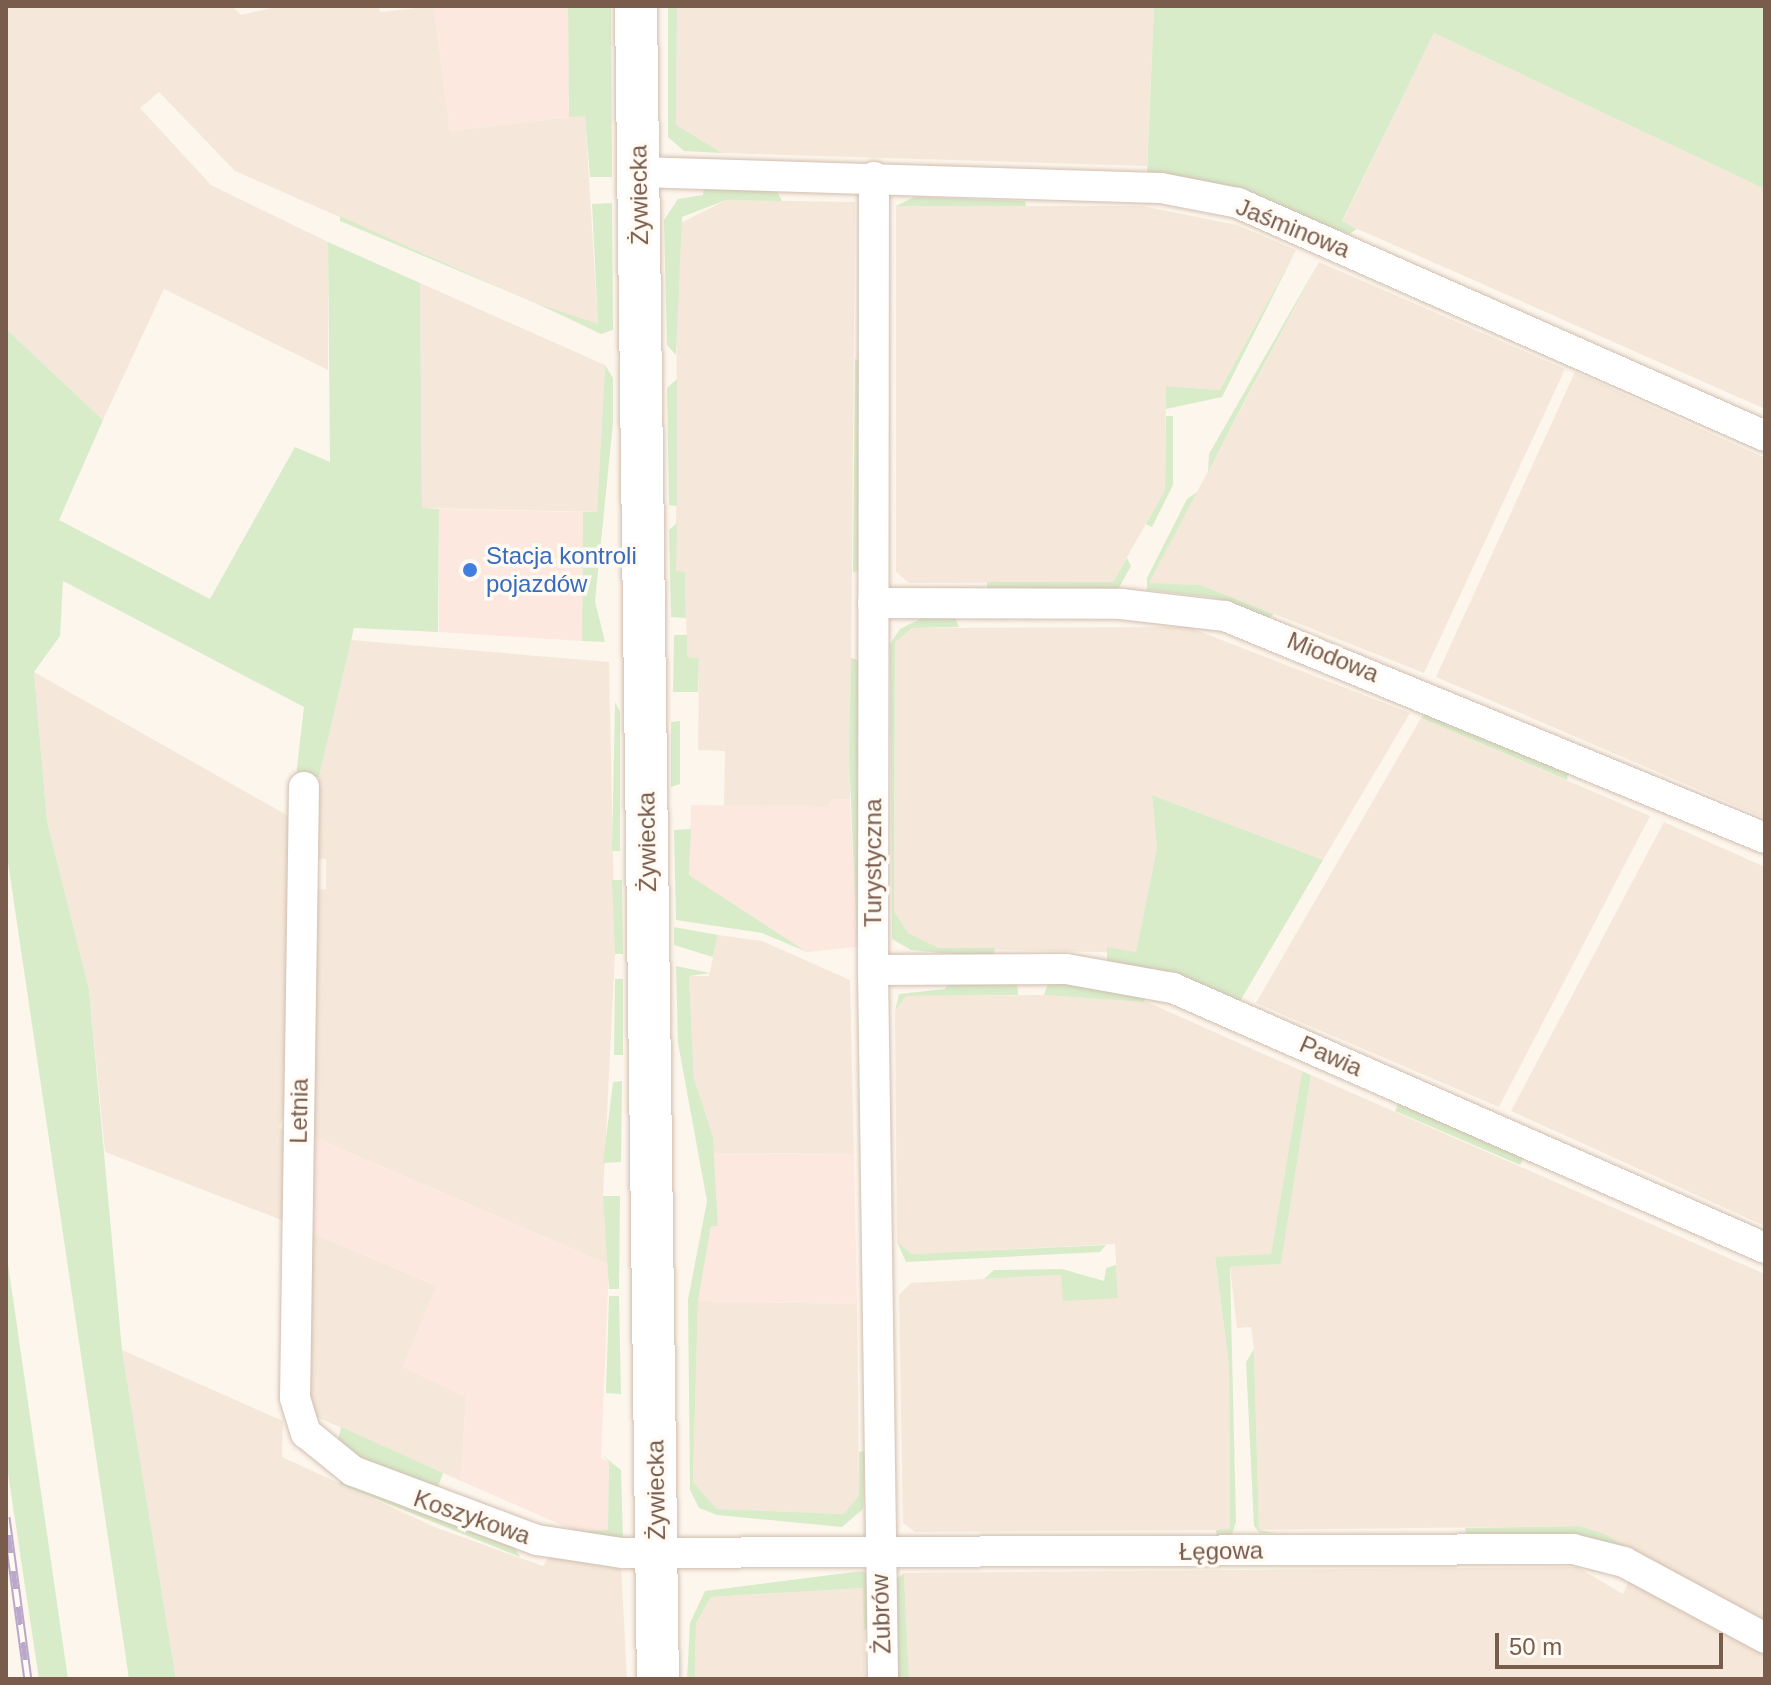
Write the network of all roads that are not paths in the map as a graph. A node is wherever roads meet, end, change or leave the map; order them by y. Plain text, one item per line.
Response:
1 (636, 6) edge
2 (639, 172) junction
3 (874, 177) junction
4 (1765, 436) edge
5 (873, 603) junction
6 (304, 787) dead end
7 (1765, 838) edge
8 (873, 970) junction
9 (1765, 1248) edge
10 (306, 1433) joint
11 (656, 1550) junction
12 (879, 1550) junction
13 (1765, 1638) edge
14 (658, 1679) edge
15 (883, 1679) edge

1 - 2 main road, Żywiecka
2 - 3 street, Jaśminowa
2 - 11 main road, Żywiecka
3 - 4 street, Jaśminowa
3 - 5 street, Turystyczna
5 - 7 street, Miodowa
5 - 8 street, Turystyczna
6 - 10 street, Letnia
8 - 9 street, Pawia
8 - 12 street, Turystyczna
10 - 11 street, Koszykowa
11 - 12 street, Łęgowa
11 - 14 main road, Żywiecka
12 - 13 street, Łęgowa
12 - 15 street, Żubrów

